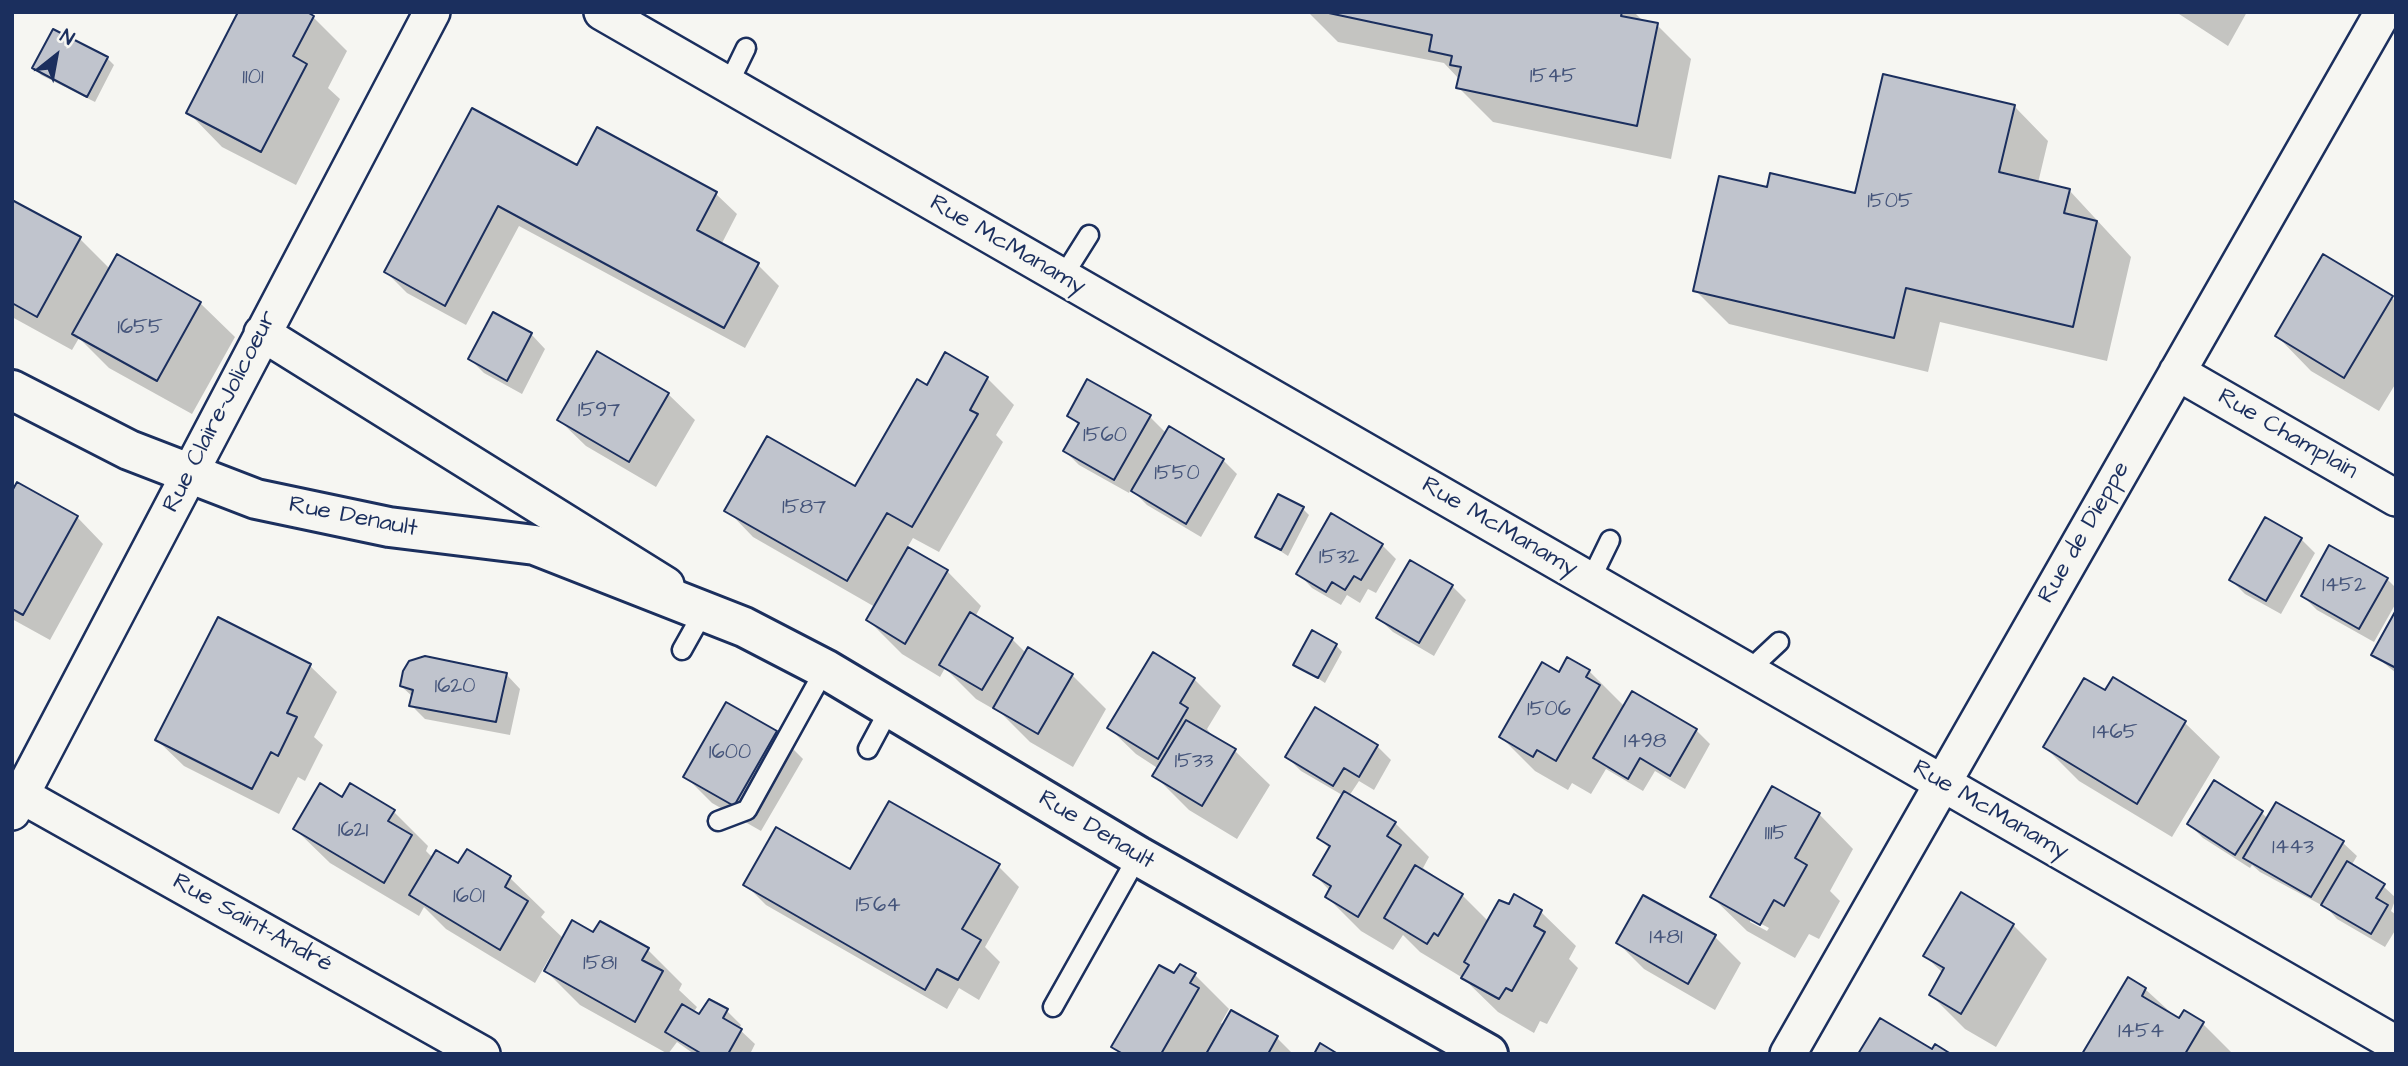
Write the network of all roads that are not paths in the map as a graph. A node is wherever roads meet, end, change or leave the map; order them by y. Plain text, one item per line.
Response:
1 (432, 12) edge
2 (601, 12) edge
3 (2383, 12) edge
4 (746, 48) dead end
5 (727, 85) junction
6 (1089, 235) dead end
7 (1062, 278) junction
8 (262, 333) junction
9 (2177, 372) junction
10 (12, 390) edge
11 (189, 474) junction
12 (2396, 498) edge
13 (1610, 540) dead end
14 (1590, 581) junction
15 (705, 609) junction
16 (1779, 642) dead end
17 (682, 650) dead end
18 (825, 669) junction
19 (1748, 671) junction
20 (890, 708) junction
21 (868, 749) dead end
22 (1942, 783) junction
23 (17, 803) edge
24 (718, 821) dead end
25 (1138, 856) junction
26 (1054, 1007) dead end
27 (2396, 1044) edge
28 (482, 1054) edge
29 (1488, 1054) edge
30 (1788, 1054) edge

1 - 8 street, Rue Claire-Jolicoeur
2 - 5 street, Rue McManamy
3 - 9 street, Rue de Dieppe
4 - 5 lane
5 - 7 street, Rue McManamy
6 - 7 lane
7 - 14 street, Rue McManamy
8 - 11 street, Rue Claire-Jolicoeur
8 - 15 street, Rue Denault
9 - 12 street, Rue Champlain
9 - 22 street, Rue de Dieppe
10 - 11 main road, Rue Denault
11 - 15 main road, Rue Denault
11 - 23 street, Rue Claire-Jolicoeur
13 - 14 lane
14 - 19 street, Rue McManamy
15 - 17 lane
15 - 18 main road, Rue Denault
16 - 19 lane
18 - 20 main road, Rue Denault
18 - 24 lane
19 - 22 street, Rue McManamy
20 - 21 lane
20 - 25 main road, Rue Denault
22 - 27 street, Rue McManamy
22 - 30 street, Rue de Dieppe
23 - 28 street, Rue Saint-André
25 - 26 lane
25 - 29 main road, Rue Denault

